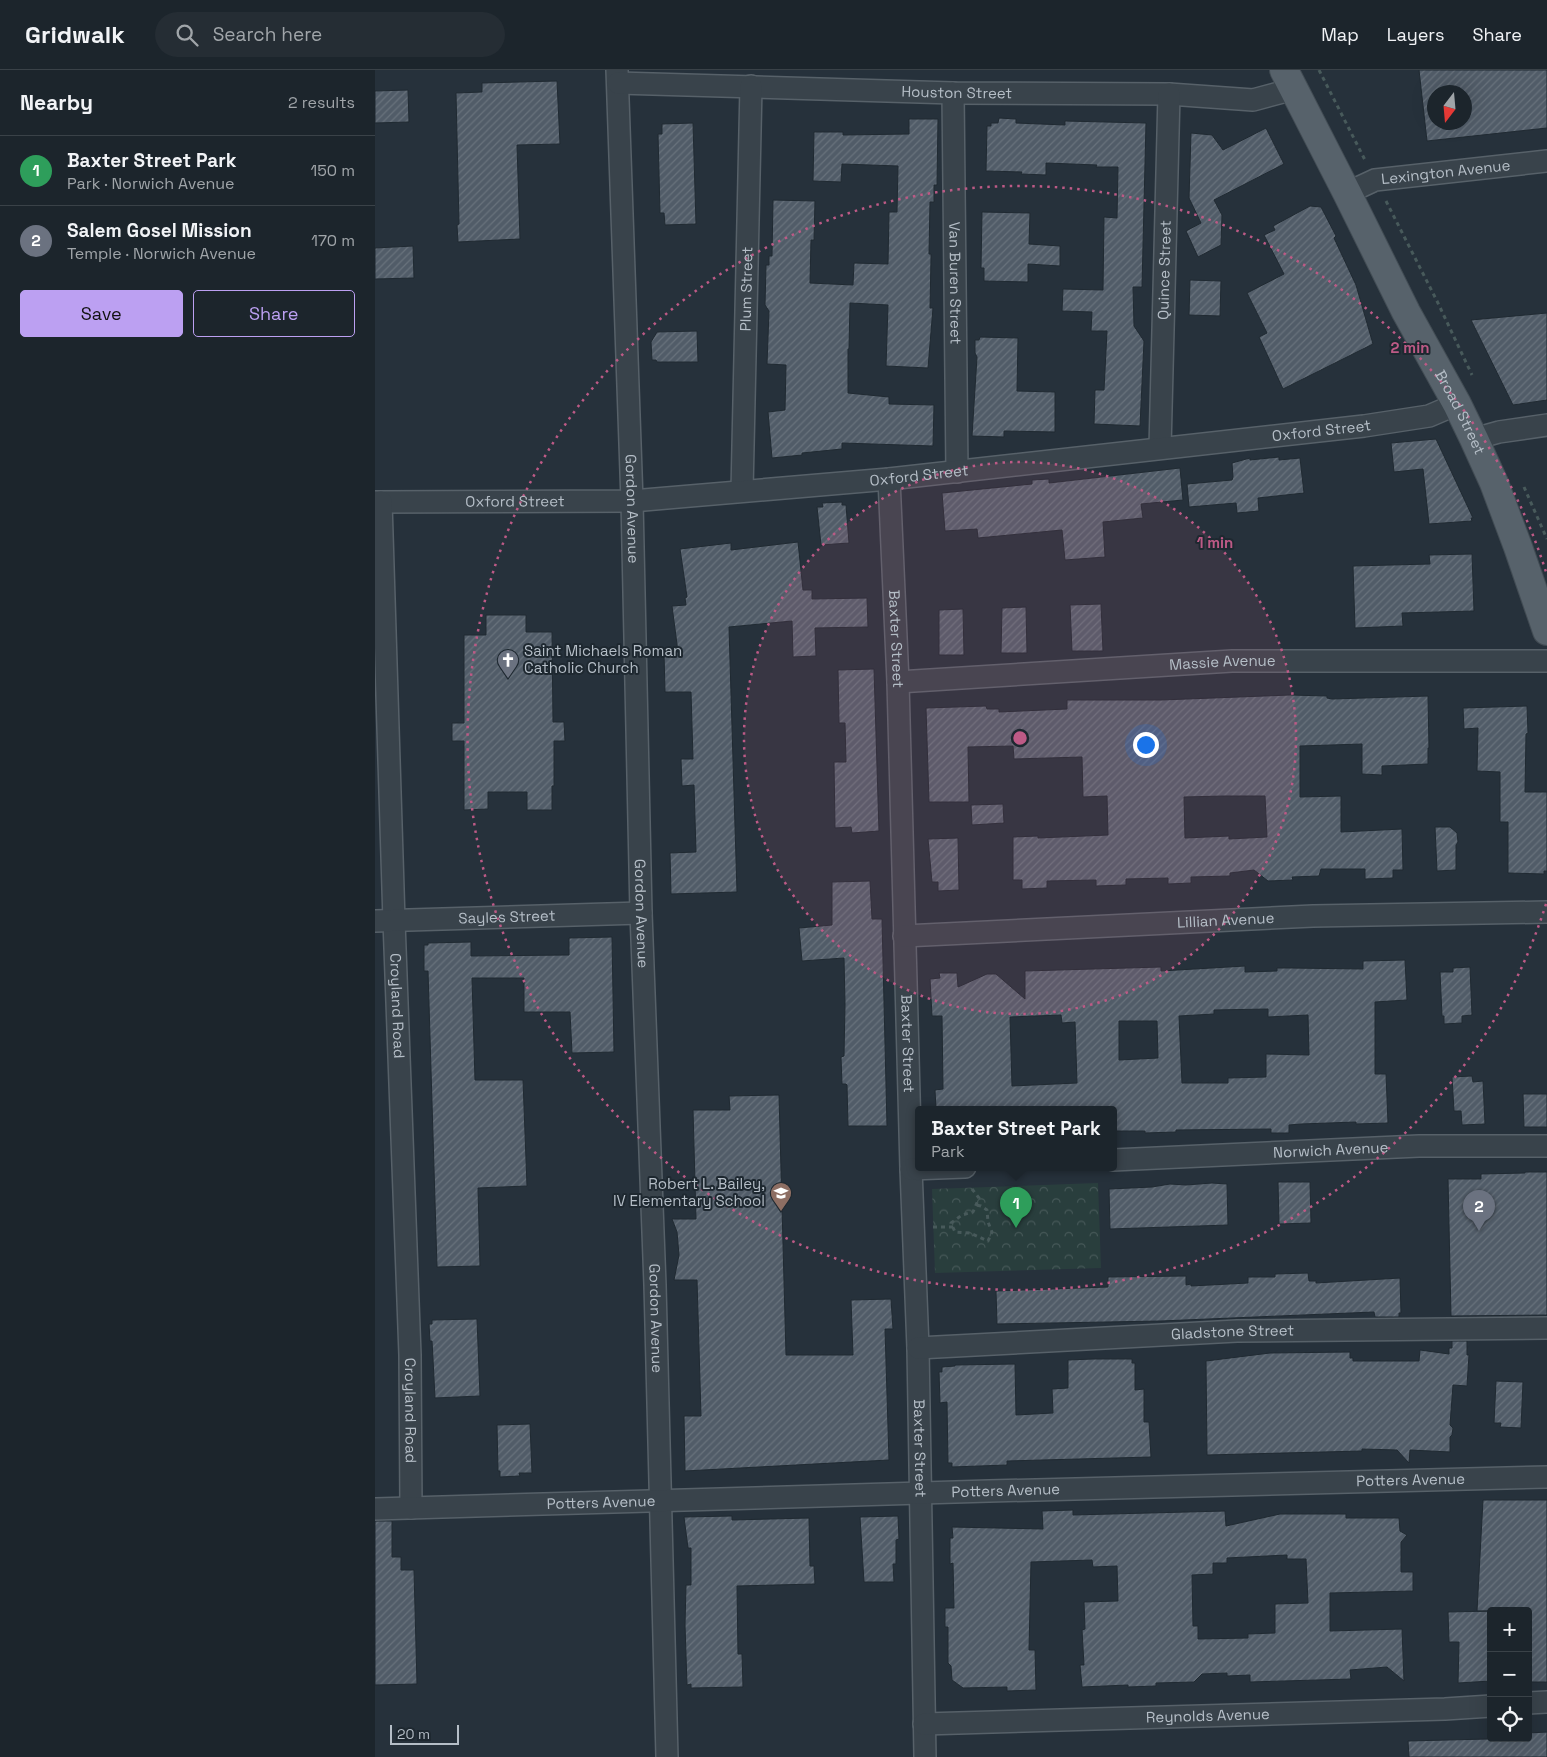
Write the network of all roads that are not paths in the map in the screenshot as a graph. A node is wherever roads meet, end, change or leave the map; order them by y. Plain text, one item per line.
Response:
1 (617, 77) edge
2 (1289, 80) edge
3 (751, 86) junction
4 (953, 93) junction
5 (1169, 94) junction
6 (1547, 161) edge
7 (1347, 193) junction
8 (1457, 404) junction
9 (1547, 425) edge
10 (1474, 439) junction
11 (1161, 448) junction
12 (957, 472) junction
13 (889, 479) junction
14 (742, 491) junction
15 (632, 501) junction
16 (378, 502) edge
17 (1547, 631) edge
18 (1547, 661) edge
19 (898, 682) junction
20 (1547, 912) edge
21 (641, 913) junction
22 (384, 921) edge
23 (905, 936) junction
24 (1547, 1146) edge
25 (1117, 1160) edge
26 (911, 1169) junction
27 (915, 1169) edge
28 (1547, 1328) edge
29 (918, 1348) junction
30 (1547, 1477) edge
31 (920, 1494) junction
32 (661, 1502) junction
33 (411, 1508) junction
34 (375, 1509) edge
35 (1547, 1702) edge
36 (1532, 1703) edge
37 (1487, 1706) edge
38 (925, 1724) junction
39 (667, 1757) edge
40 (925, 1757) edge

1 - 3 street, Houston Street
1 - 15 street, Gordon Avenue
2 - 5 street, Houston Street
2 - 7 main road, Broad Street
3 - 4 street, Houston Street
3 - 14 street, Plum Street
4 - 5 street, Houston Street
4 - 12 street, Van Buren Street
5 - 11 street, Quince Street
6 - 7 street, Lexington Avenue
7 - 8 main road, Broad Street
8 - 10 main road, Broad Street
8 - 11 street, Oxford Street
9 - 10 street
10 - 17 main road, Broad Street
11 - 12 street, Oxford Street
12 - 13 street, Oxford Street
13 - 14 street, Oxford Street
13 - 19 street, Baxter Street
14 - 15 street, Oxford Street
15 - 16 street, Oxford Street
15 - 21 street, Gordon Avenue
16 - 22 street, Croyland Road
18 - 19 street, Massie Avenue
19 - 23 street, Baxter Street
20 - 23 street, Lillian Avenue
21 - 22 street, Sayles Street
21 - 32 street, Gordon Avenue
22 - 33 street, Croyland Road
23 - 26 street, Baxter Street
24 - 25 street, Norwich Avenue
26 - 27 street
26 - 29 street, Baxter Street
28 - 29 street, Gladstone Street
29 - 31 street, Baxter Street
30 - 31 street, Potters Avenue
31 - 32 street, Potters Avenue
31 - 38 street, Baxter Street
32 - 33 street, Potters Avenue
32 - 39 street, Gordon Avenue
33 - 34 street, Potters Avenue
35 - 36 street
37 - 38 street, Reynolds Avenue
38 - 40 street, Baxter Street

